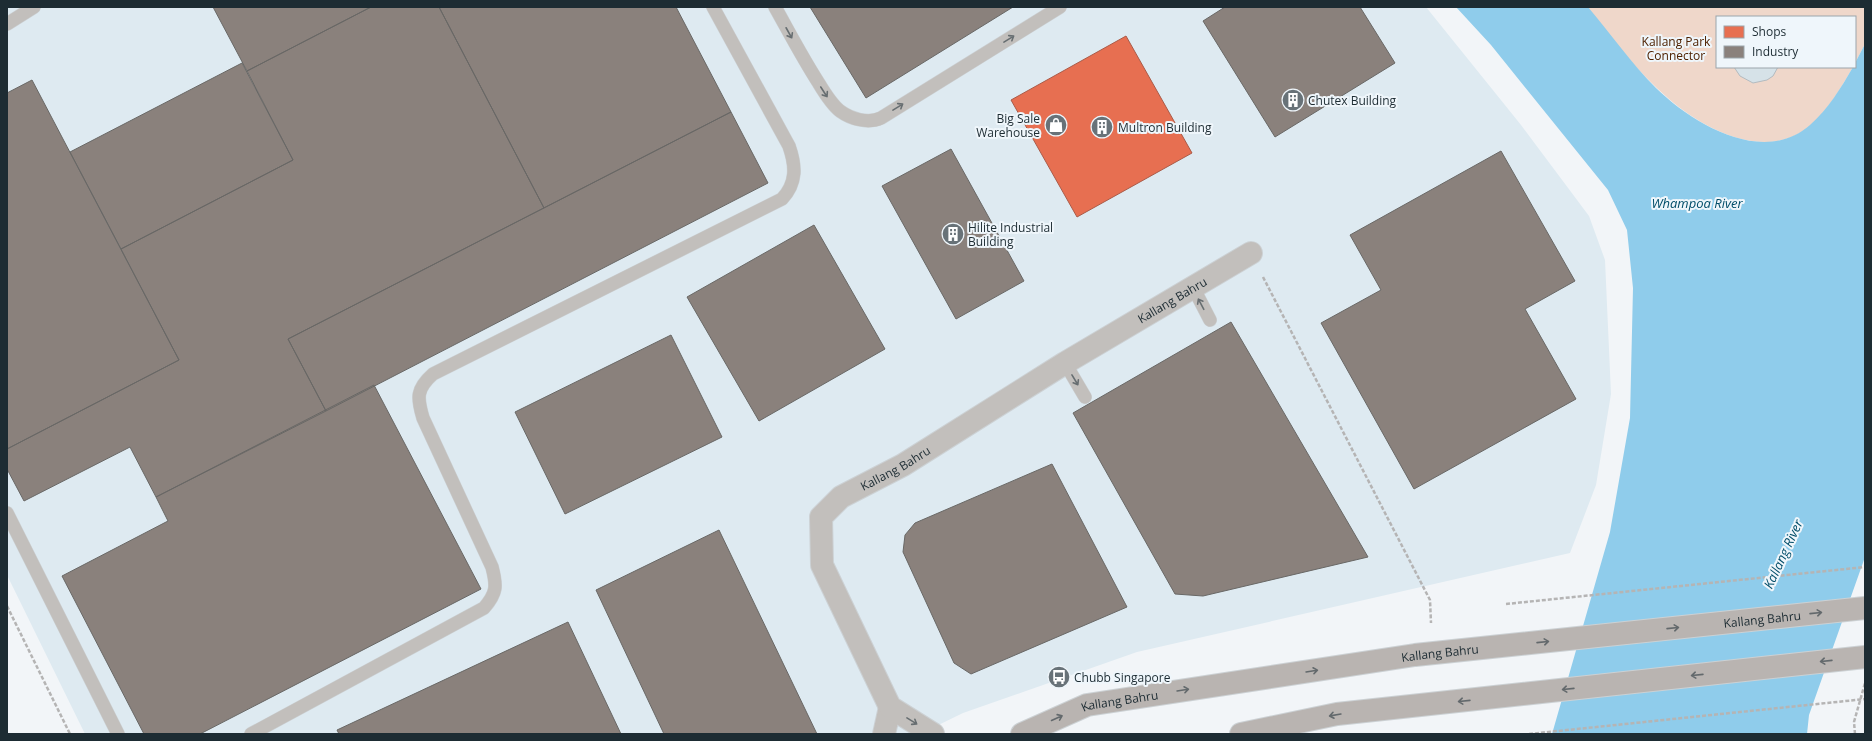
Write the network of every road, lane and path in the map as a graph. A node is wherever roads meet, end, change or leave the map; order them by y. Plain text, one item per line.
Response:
1 (34, 7) edge
2 (713, 7) edge
3 (775, 7) edge
4 (1060, 7) edge
5 (7, 24) edge
6 (1251, 253) joint
7 (1193, 287) junction
8 (1210, 320) dead end
9 (1065, 363) junction
10 (1085, 397) dead end
11 (7, 513) edge
12 (1865, 568) edge
13 (1506, 604) dead end
14 (7, 606) edge
15 (1865, 608) edge
16 (1431, 623) dead end
17 (1865, 657) edge
18 (1865, 683) edge
19 (1865, 699) edge
20 (890, 707) junction
21 (70, 734) edge
22 (118, 734) edge
23 (252, 734) edge
24 (884, 734) edge
25 (933, 734) edge
26 (1022, 734) edge
27 (1240, 734) edge
28 (1529, 734) edge
29 (1855, 734) edge

1 - 5 lane
2 - 23 lane
3 -> 4 lane
6 - 7 street, Kallang Bahru
6 - 16 path
8 -> 7 lane
7 - 9 street, Kallang Bahru
9 -> 10 lane
9 - 20 street, Kallang Bahru
11 - 22 lane
12 - 13 path, bridge
14 - 21 path
26 -> 15 main road, Kallang Bahru
17 -> 27 main road
18 - 29 path
19 - 28 path, bridge
20 - 24 street
20 -> 25 street

